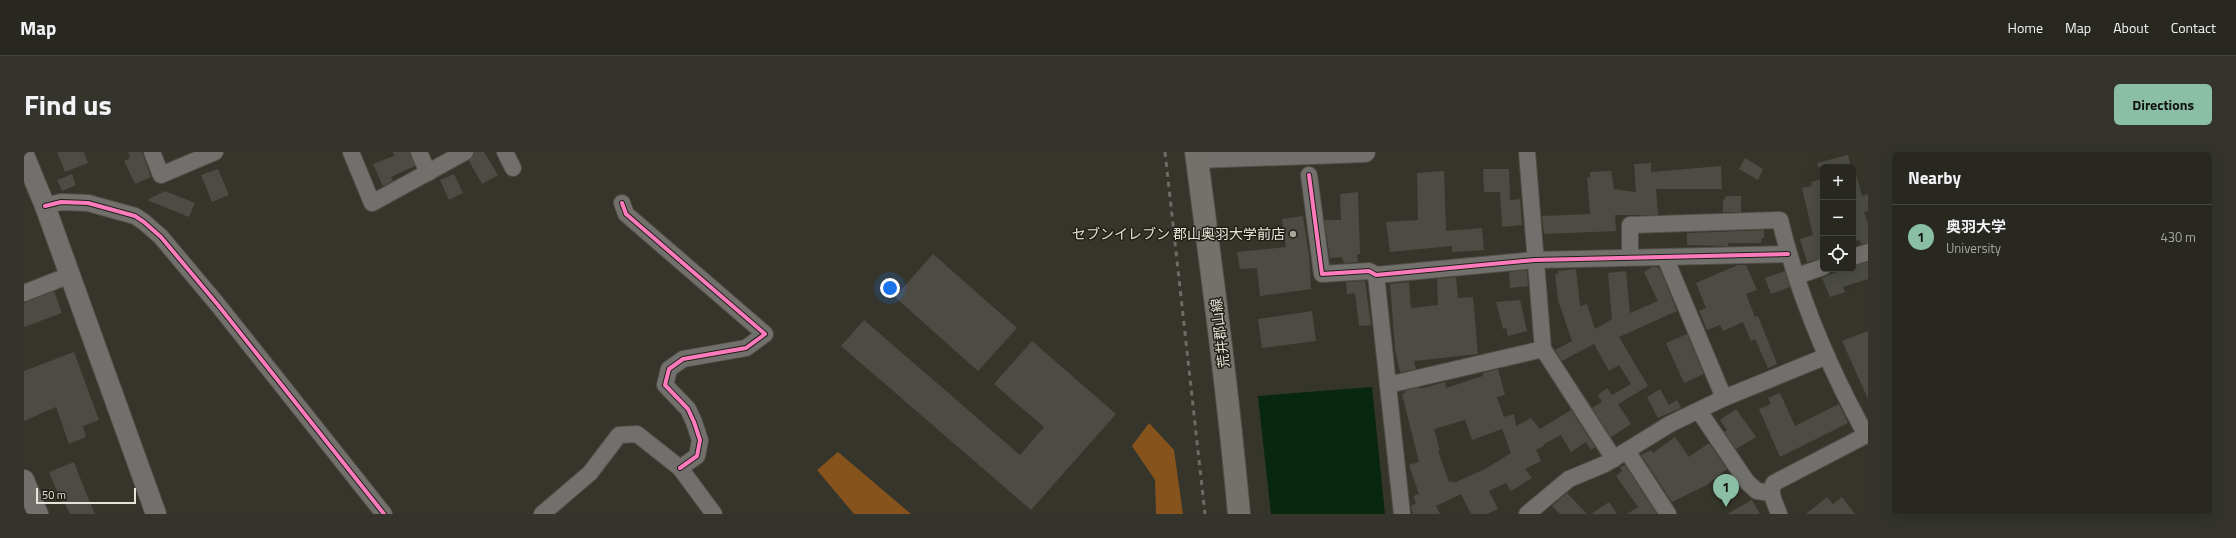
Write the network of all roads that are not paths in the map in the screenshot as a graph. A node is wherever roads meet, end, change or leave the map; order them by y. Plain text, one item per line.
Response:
1 (152, 152) edge
2 (215, 152) edge
3 (351, 152) edge
4 (420, 152) edge
5 (465, 152) edge
6 (505, 152) edge
7 (1365, 152) edge
8 (1527, 152) edge
9 (1305, 153) edge
10 (24, 155) edge
11 (1196, 155) edge
12 (513, 168) dead end
13 (428, 173) junction
14 (1309, 174) dead end
15 (622, 203) dead end
16 (45, 206) junction
17 (1868, 252) edge
18 (1788, 254) junction
19 (1856, 256) edge
20 (1630, 257) junction
21 (1665, 257) junction
22 (1535, 260) junction
23 (1820, 268) edge
24 (70, 275) junction
25 (1376, 275) junction
26 (1797, 276) junction
27 (24, 294) edge
28 (1543, 349) junction
29 (1827, 356) junction
30 (1388, 386) junction
31 (1724, 398) junction
32 (1699, 411) junction
33 (1867, 434) edge
34 (1620, 455) junction
35 (680, 468) junction
36 (24, 480) edge
37 (1772, 493) junction
38 (38, 514) edge
39 (156, 514) edge
40 (384, 514) edge
41 (542, 514) edge
42 (714, 514) edge
43 (1239, 514) edge
44 (1402, 514) edge
45 (1527, 514) edge
46 (1668, 514) edge
47 (1779, 514) edge

1 - 2 street
3 - 13 street
4 - 13 street
5 - 13 street
6 - 12 street
7 - 9 street
8 - 22 street
9 - 11 street
10 - 16 street
11 - 43 main road, 荒井郡山線
14 - 25 street
15 - 35 street
16 - 24 street
16 - 40 street
17 - 19 street
18 - 20 street
18 - 21 street
18 - 26 street
20 - 21 street
20 - 22 street
21 - 31 street
22 - 25 street
22 - 28 street
23 - 26 street
24 - 27 street
24 - 39 street
25 - 30 street
26 - 29 street
28 - 30 street
28 - 34 street
29 - 31 street
29 - 33 street
30 - 44 street
31 - 32 street
32 - 34 street
32 - 37 street
33 - 37 street
34 - 45 street
34 - 46 street
35 - 41 street
35 - 42 street
36 - 38 street
37 - 47 street

